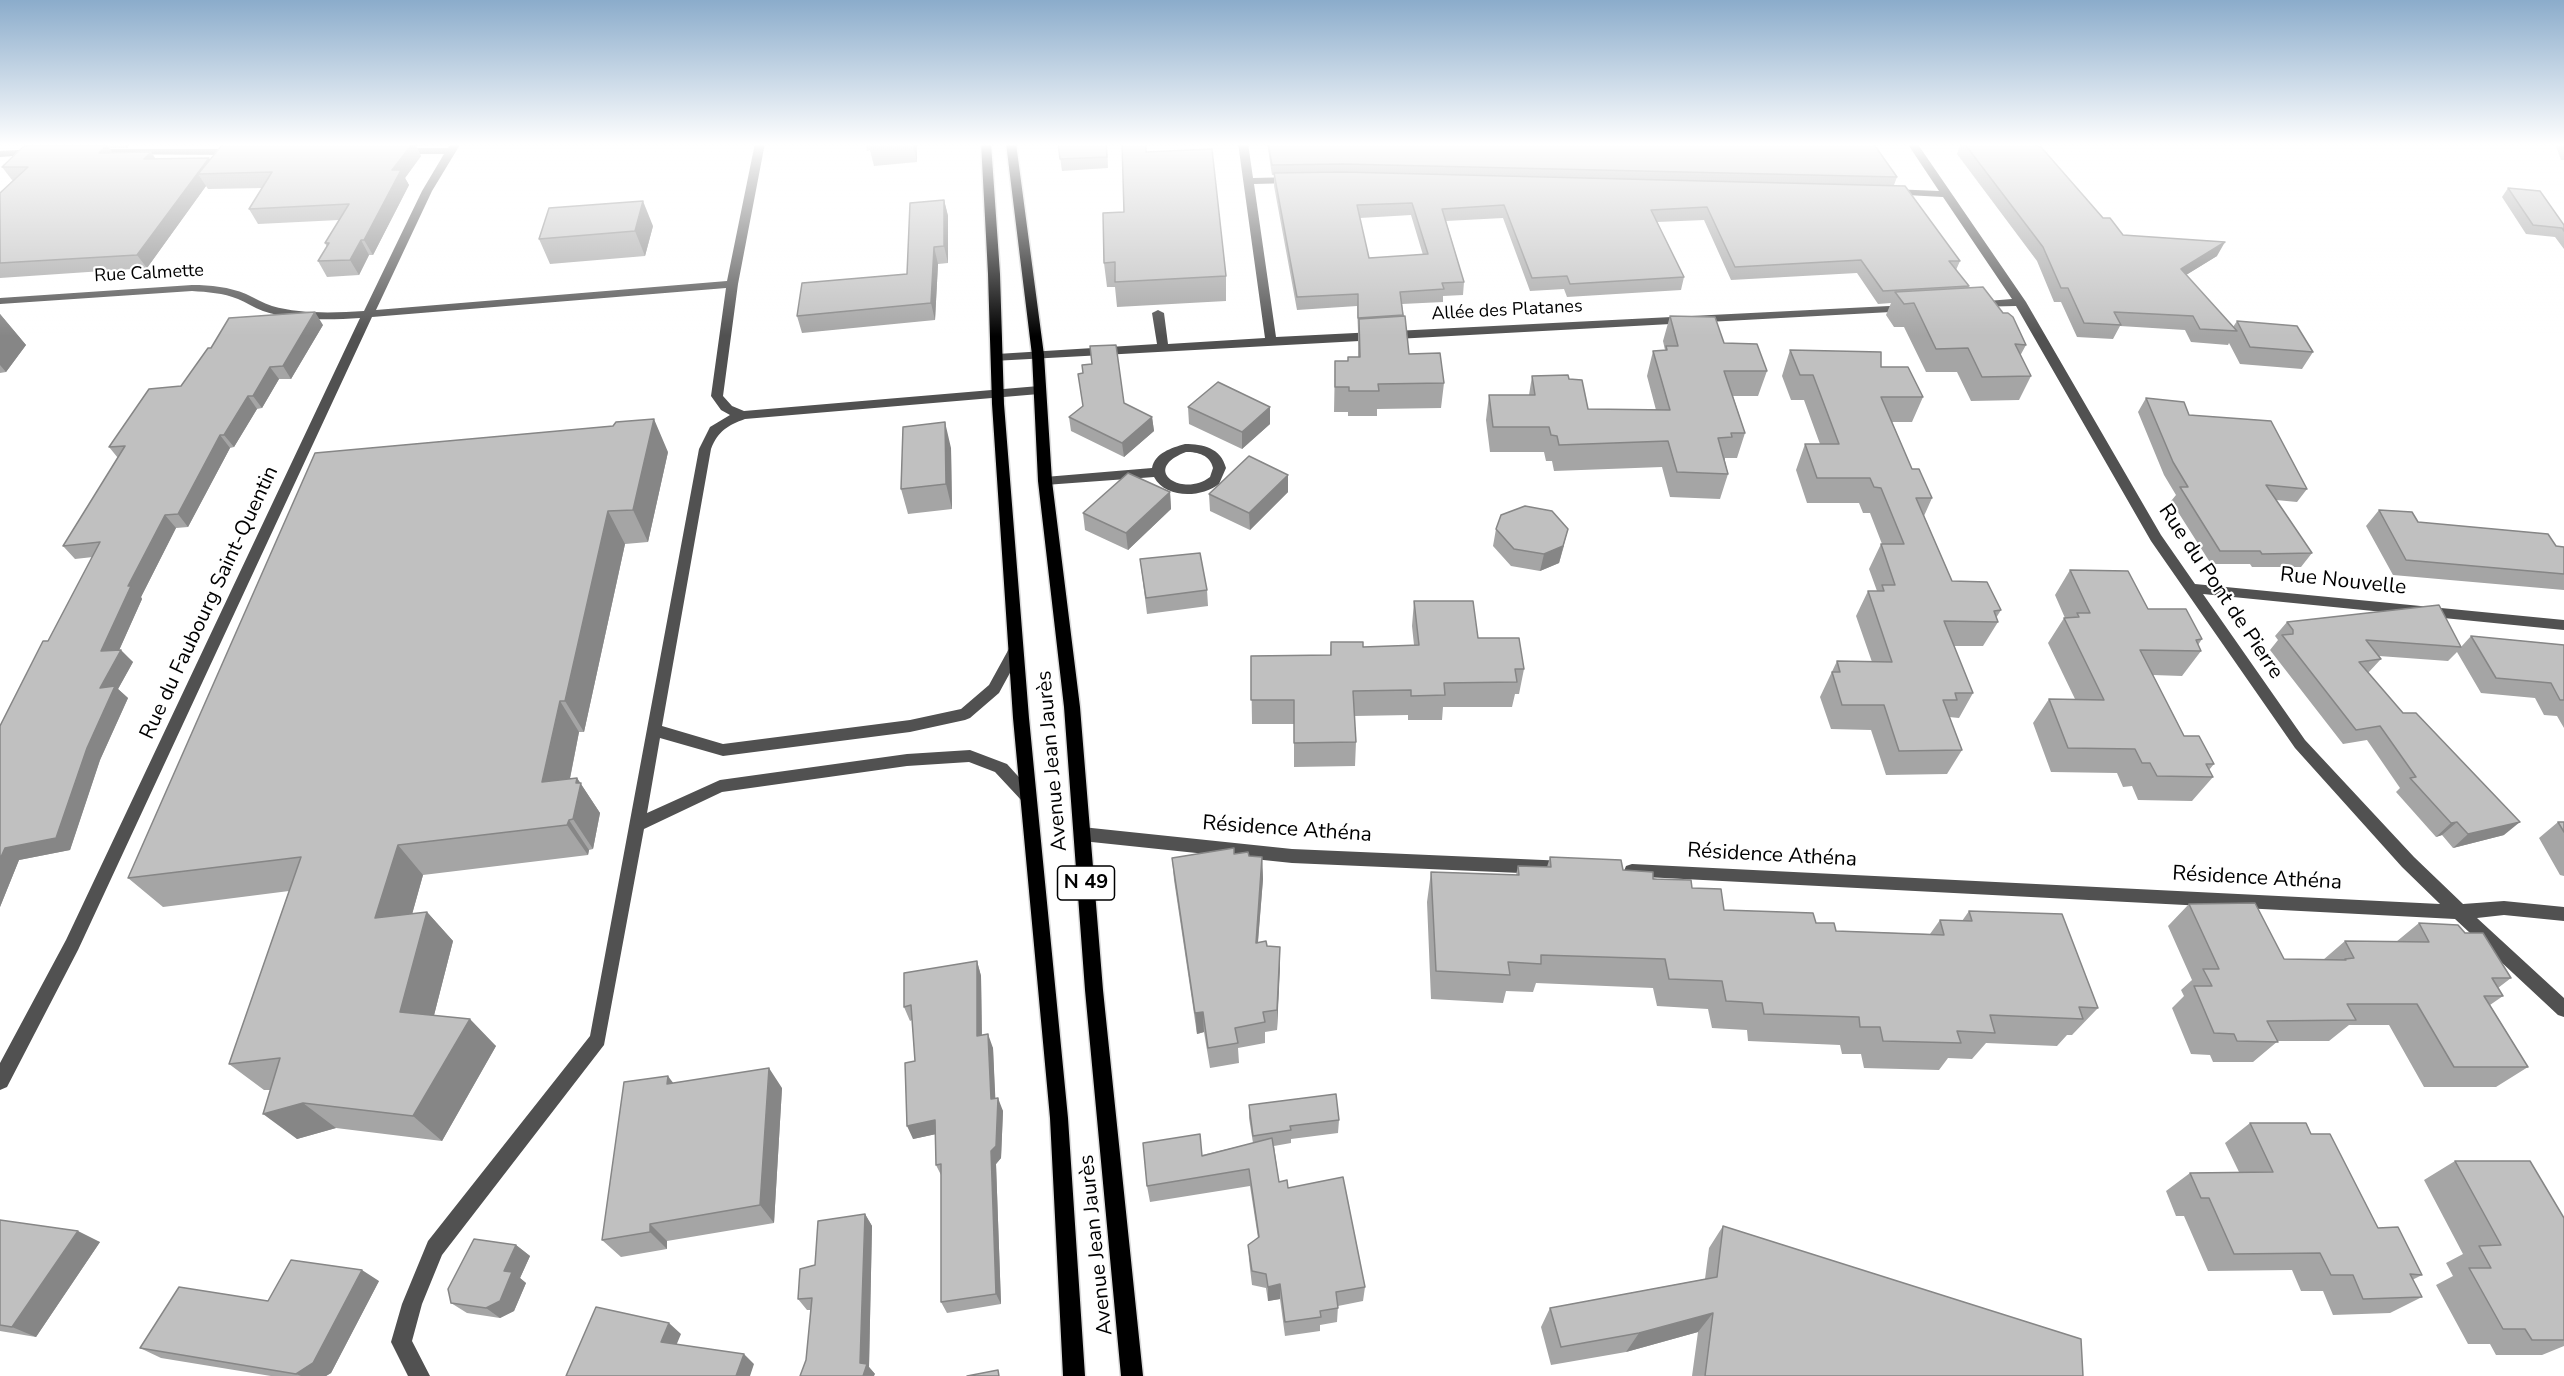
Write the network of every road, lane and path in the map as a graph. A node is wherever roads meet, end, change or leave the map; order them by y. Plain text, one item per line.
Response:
1 (419, 207) edge
2 (747, 207) edge
3 (989, 207) edge
4 (1019, 207) edge
5 (1252, 207) edge
6 (1956, 207) edge
7 (732, 284) junction
8 (0, 301) edge
9 (2020, 302) junction
10 (1961, 305) edge
11 (1926, 307) edge
12 (1158, 313) dead end
13 (368, 314) junction
14 (1271, 341) junction
15 (1163, 347) junction
16 (1038, 355) junction
17 (997, 358) junction
18 (1039, 390) junction
19 (998, 394) junction
20 (744, 415) junction
21 (1157, 472) junction
22 (1045, 481) junction
23 (2189, 588) junction
24 (2564, 625) edge
25 (1016, 649) junction
26 (654, 730) junction
27 (1028, 795) junction
28 (637, 825) junction
29 (1082, 834) junction
30 (1579, 869) edge
31 (1613, 870) edge
32 (2460, 912) junction
33 (2564, 914) edge
34 (2564, 1009) edge
35 (0, 1081) edge
36 (419, 1376) edge
37 (1074, 1376) edge
38 (1132, 1376) edge

1 - 13 street, Rue du Faubourg Saint-Quentin
2 - 7 street
3 - 17 main road, Avenue Jean Jaurès / N 49
4 - 16 main road, Avenue Jean Jaurès / N 49
5 - 14 street
6 - 9 street, Rue du Pont de Pierre
7 - 13 street, Rue Calmette
7 - 20 street
8 - 13 street, Rue Calmette
9 - 10 street
9 - 23 street, Rue du Pont de Pierre
11 - 14 street, Allée des Platanes
12 - 15 street
13 - 35 street, Rue du Faubourg Saint-Quentin
14 - 15 street, Allée des Platanes
15 - 16 street, Allée des Platanes
16 - 17 street, Allée des Platanes
16 - 18 main road, Avenue Jean Jaurès / N 49
17 - 19 main road, Avenue Jean Jaurès / N 49
18 - 19 street
18 - 22 main road, Avenue Jean Jaurès / N 49
19 - 20 street
19 - 25 main road, Avenue Jean Jaurès / N 49
20 - 26 street
21 - 21 street
21 - 22 street
22 - 29 main road, Avenue Jean Jaurès / N 49
23 - 24 street, Rue Nouvelle
23 - 32 street, Rue du Pont de Pierre
25 - 26 street
25 - 27 main road, Avenue Jean Jaurès / N 49
26 - 28 street
27 - 28 street
27 - 37 main road, Avenue Jean Jaurès / N 49
28 - 36 street
29 - 30 street, Résidence Athéna
29 - 38 main road, Avenue Jean Jaurès / N 49
31 - 32 street, Résidence Athéna
32 - 33 street, Résidence Athéna
32 - 34 street, Rue du Pont de Pierre

